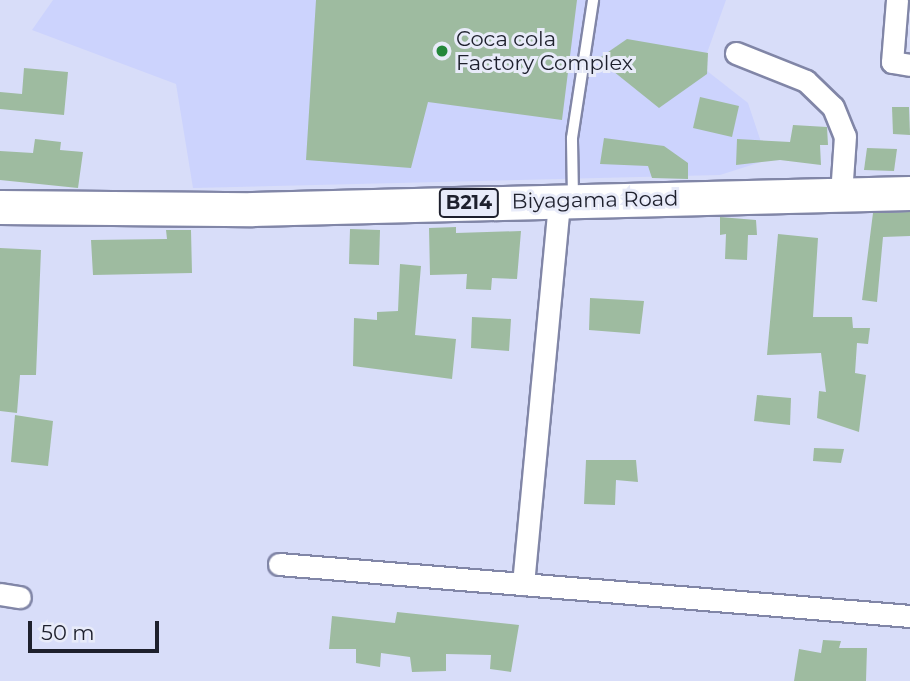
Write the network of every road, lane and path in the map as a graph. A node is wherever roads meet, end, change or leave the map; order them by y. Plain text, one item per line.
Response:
1 (593, 0) edge
2 (897, 0) edge
3 (736, 53) dead end
4 (910, 65) edge
5 (910, 192) edge
6 (841, 194) junction
7 (566, 201) junction
8 (9, 211) edge
9 (279, 564) dead end
10 (523, 584) junction
11 (910, 616) edge

1 - 7 lane
2 - 4 street
3 - 6 street
5 - 6 main road, Biyagama Road / B214
6 - 7 main road, Biyagama Road / B214
7 - 8 main road, Biyagama Road / B214
7 - 10 street
9 - 10 street
10 - 11 street

